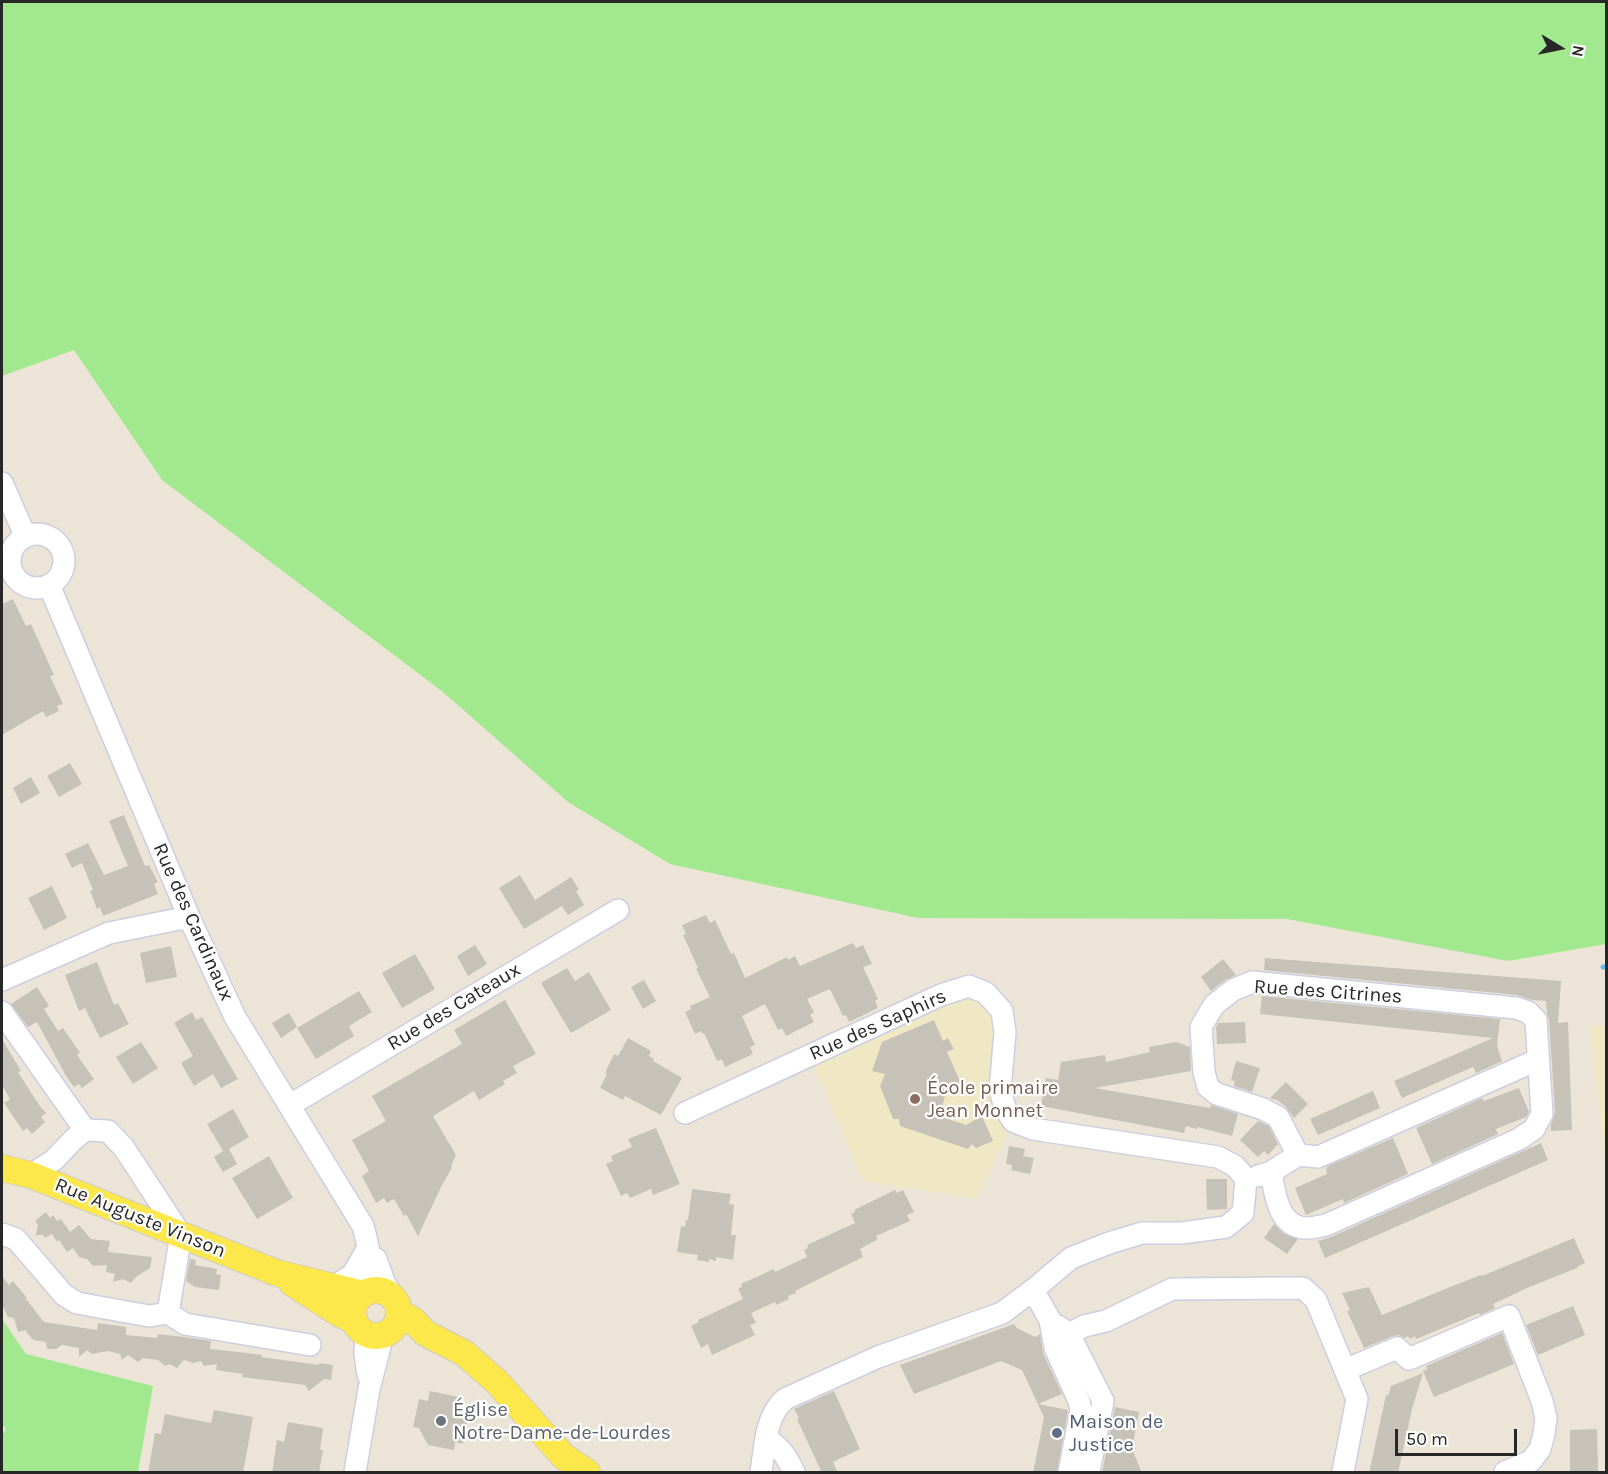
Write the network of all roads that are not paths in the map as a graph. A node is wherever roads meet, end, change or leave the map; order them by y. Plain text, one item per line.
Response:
1 (2, 483) edge
2 (25, 536) junction
3 (7, 575) edge
4 (49, 585) junction
5 (618, 910) dead end
6 (189, 917) junction
7 (2, 980) edge
8 (2, 1012) edge
9 (1538, 1060) junction
10 (290, 1105) junction
11 (685, 1113) dead end
12 (85, 1131) junction
13 (1298, 1155) junction
14 (2, 1168) edge
15 (1271, 1172) junction
16 (31, 1175) junction
17 (1246, 1179) junction
18 (2, 1234) edge
19 (181, 1235) junction
20 (368, 1245) junction
21 (277, 1273) junction
22 (334, 1287) junction
23 (1033, 1290) junction
24 (168, 1313) junction
25 (377, 1314) junction
26 (1050, 1320) junction
27 (1069, 1334) junction
28 (310, 1345) dead end
29 (1345, 1370) junction
30 (1079, 1401) junction
31 (1103, 1401) junction
32 (767, 1438) junction
33 (355, 1473) edge
34 (587, 1473) edge
35 (761, 1473) edge
36 (794, 1473) edge
37 (1069, 1473) edge
38 (1089, 1473) edge
39 (1343, 1473) edge
40 (1505, 1473) edge

1 - 2 street
2 - 3 street
2 - 4 street
3 - 4 street
4 - 6 street, Rue des Cardinaux
5 - 10 street, Rue des Cateaux
6 - 7 street
6 - 10 street, Rue des Cardinaux
8 - 12 street
9 - 13 street
9 - 13 street, Rue des Citrines
9 - 15 street, Rue des Citrines
10 - 20 street, Rue des Cardinaux
11 - 17 street, Rue des Saphirs
12 - 16 street
12 - 19 street
13 - 15 street
14 - 16 main road, Rue Auguste Vinson
15 - 17 street
16 - 19 main road, Rue Auguste Vinson
17 - 23 street
18 - 24 street
19 - 21 main road, Rue Auguste Vinson
19 - 24 street
20 - 22 street
20 - 25 street, Rue des Cardinaux
21 - 22 main road
21 - 25 main road
22 - 25 main road
23 - 26 street
23 - 32 street
24 - 28 street
25 - 33 street
25 - 34 main road
26 - 27 street
26 - 30 street
27 - 29 street
27 - 31 street
29 - 39 street
29 - 40 street
30 - 31 street
30 - 37 street
31 - 38 street
32 - 35 street
32 - 36 street

